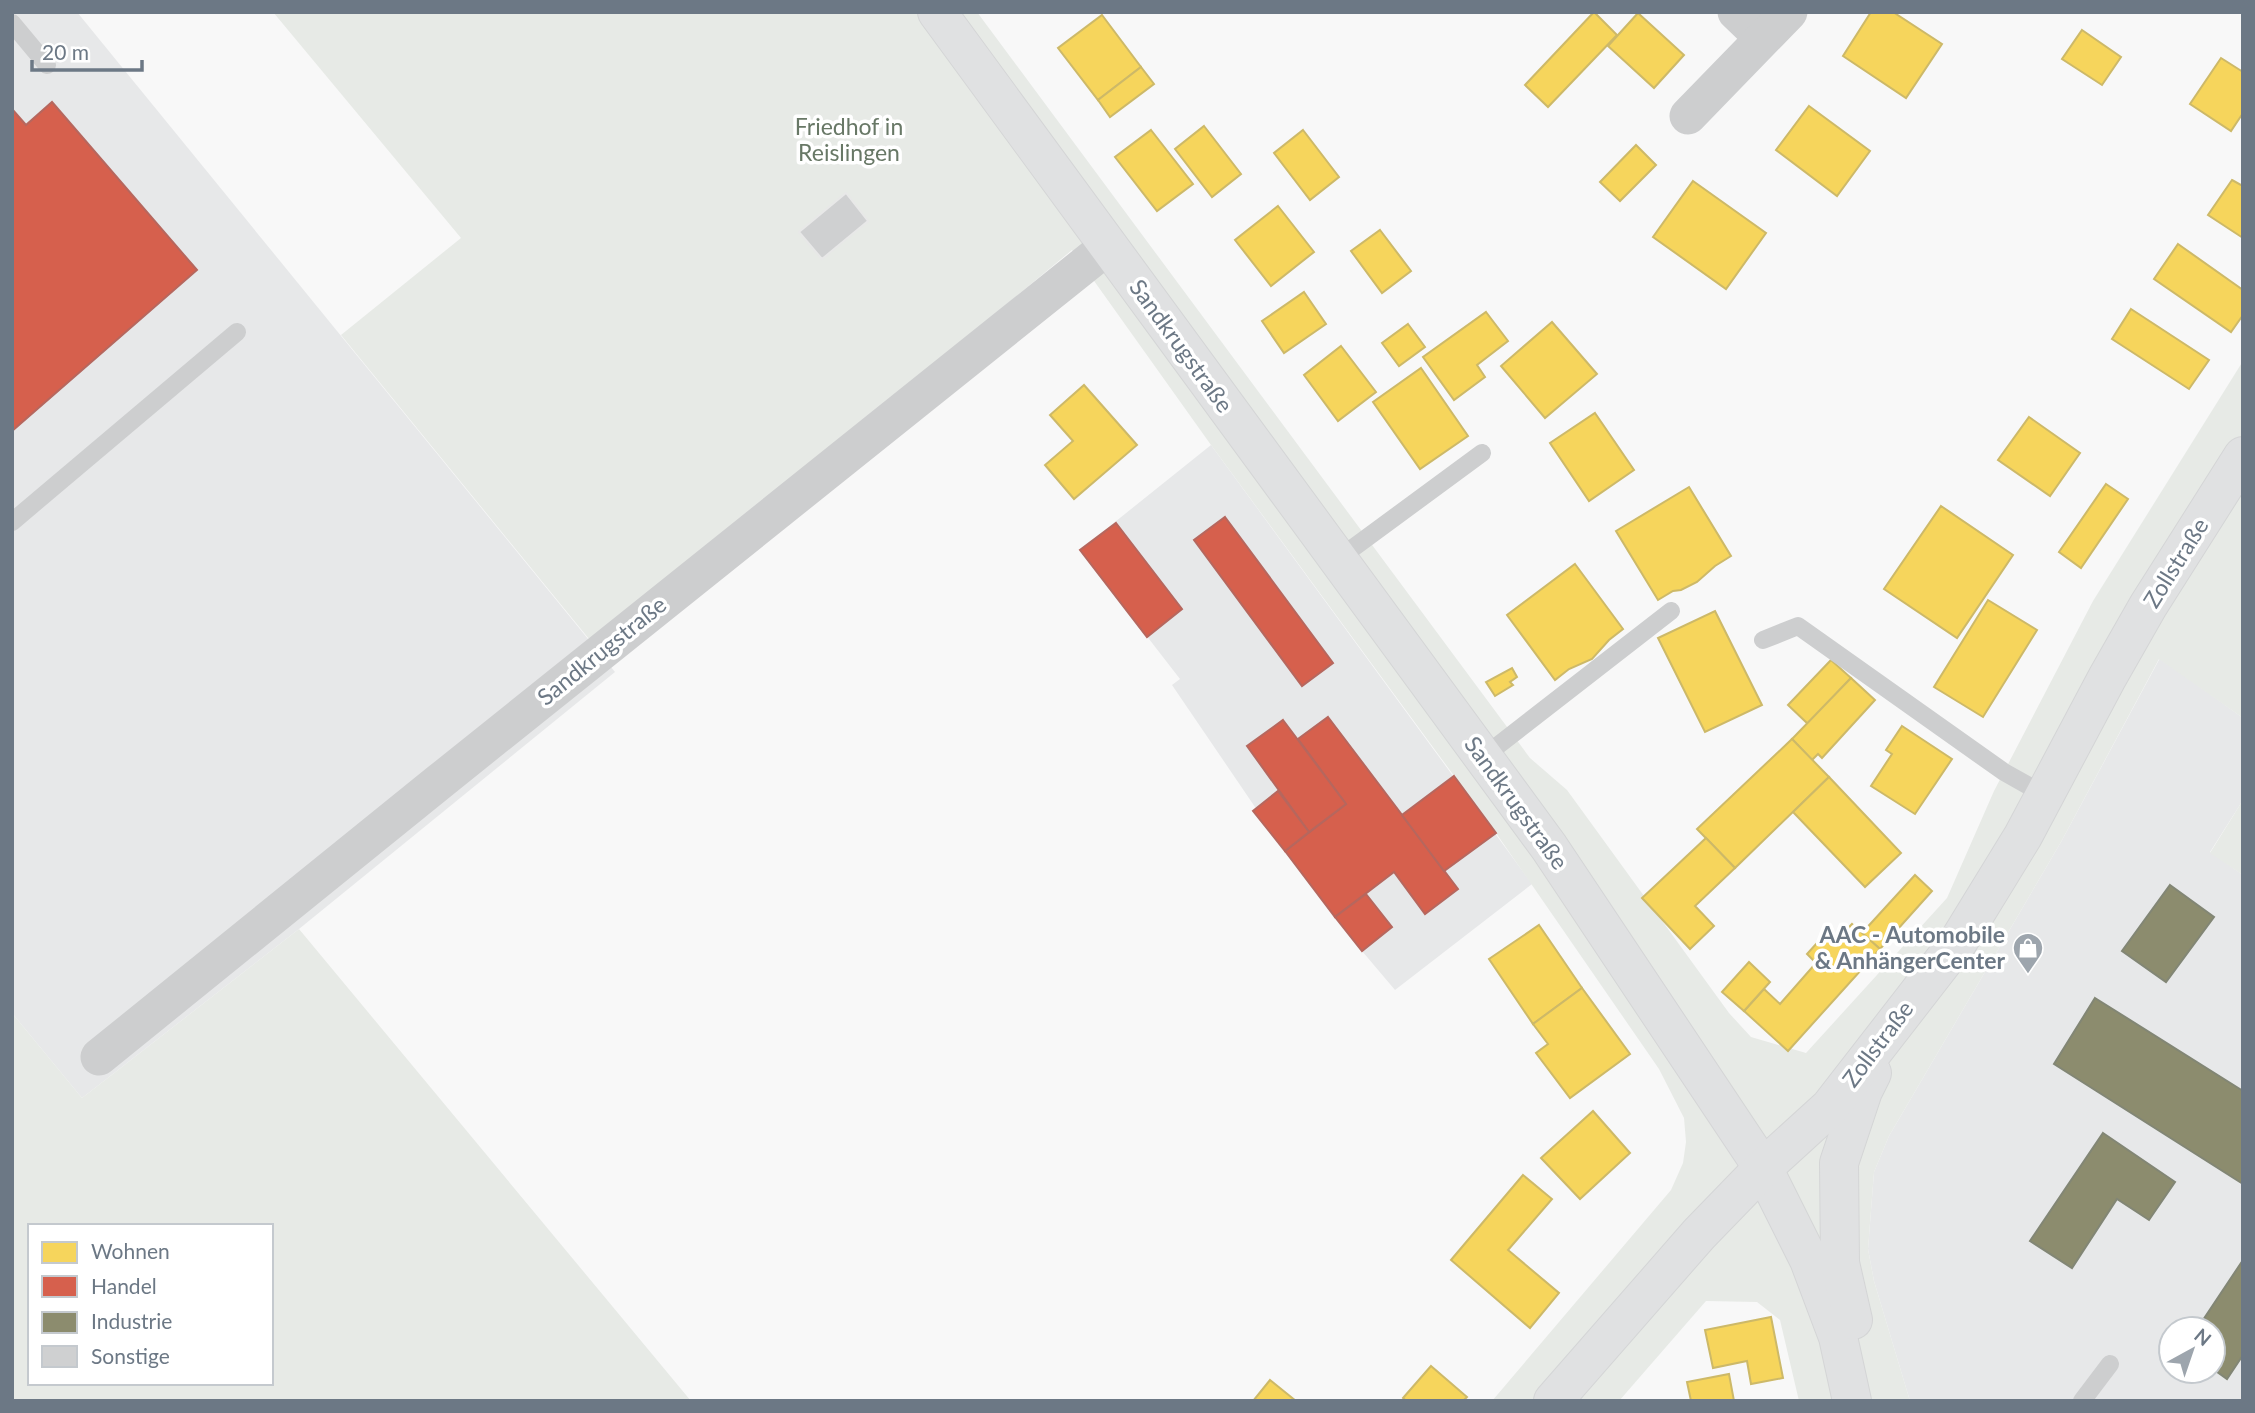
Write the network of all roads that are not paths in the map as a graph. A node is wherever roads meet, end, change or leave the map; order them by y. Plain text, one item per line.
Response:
1 (937, 12) edge
2 (1736, 12) edge
3 (1788, 12) edge
4 (12, 23) edge
5 (1763, 38) junction
6 (47, 65) dead end
7 (1688, 116) dead end
8 (1107, 247) junction
9 (237, 332) dead end
10 (1482, 453) dead end
11 (2243, 456) edge
12 (12, 522) edge
13 (1338, 559) junction
14 (1671, 611) dead end
15 (1763, 640) dead end
16 (1483, 757) junction
17 (2045, 795) junction
18 (1905, 1008) junction
19 (99, 1057) dead end
20 (1763, 1168) junction
21 (2110, 1364) dead end
22 (1553, 1401) edge
23 (1852, 1401) edge
24 (1871, 1401) edge
25 (2082, 1401) edge

1 - 8 street, Sandkrugstraße
2 - 5 street
3 - 5 street
4 - 6 lane
5 - 7 street
8 - 13 street, Sandkrugstraße
8 - 19 street, Sandkrugstraße
9 - 12 lane
10 - 13 lane
11 - 17 street, Zollstraße
13 - 16 street, Sandkrugstraße
14 - 16 lane
15 - 17 lane
16 - 20 street, Sandkrugstraße
17 - 18 street, Zollstraße
18 - 20 street, Zollstraße
18 - 24 street
20 - 22 street, Zollstraße
20 - 23 street, Sandkrugstraße
21 - 25 lane

